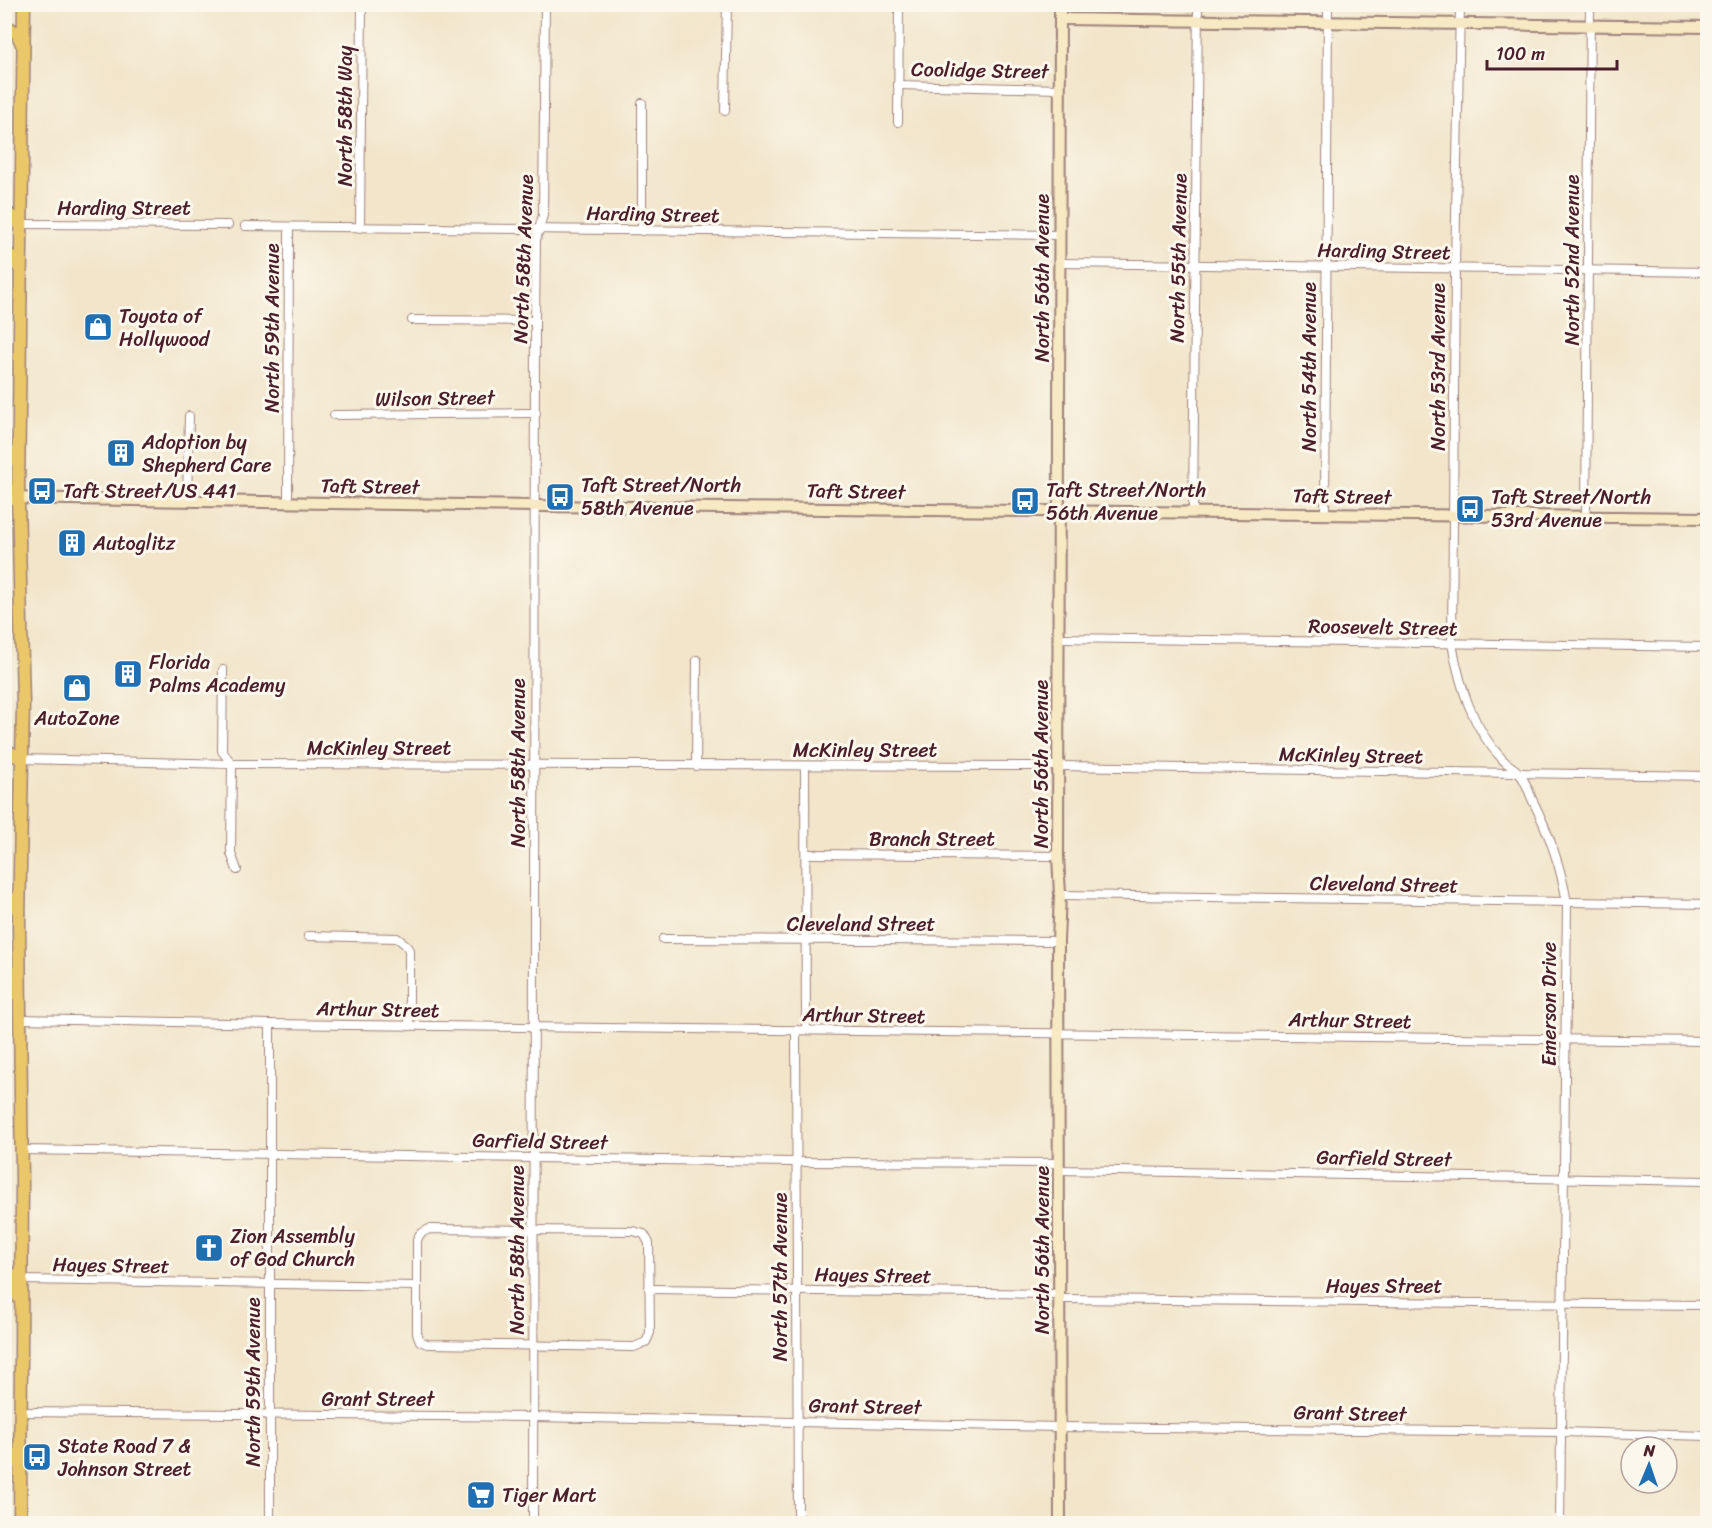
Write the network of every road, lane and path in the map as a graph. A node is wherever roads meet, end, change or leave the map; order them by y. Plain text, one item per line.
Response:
1 (24, 4) edge
2 (362, 4) edge
3 (545, 4) edge
4 (727, 4) edge
5 (898, 4) edge
6 (1060, 4) edge
7 (1198, 4) edge
8 (1328, 4) edge
9 (1460, 4) edge
10 (1590, 4) edge
11 (1060, 19) junction
12 (1198, 20) junction
13 (1328, 22) junction
14 (1460, 24) junction
15 (4, 25) edge
16 (1590, 25) junction
17 (1707, 27) edge
18 (23, 48) junction
19 (898, 85) junction
20 (1060, 89) junction
21 (642, 103) dead end
22 (725, 111) dead end
23 (898, 122) dead end
24 (4, 209) edge
25 (20, 224) junction
26 (228, 225) dead end
27 (245, 226) dead end
28 (289, 227) junction
29 (360, 228) junction
30 (540, 230) junction
31 (642, 231) junction
32 (1060, 235) junction
33 (4, 252) edge
34 (1060, 263) junction
35 (1194, 265) junction
36 (1326, 267) junction
37 (20, 269) junction
38 (1455, 269) junction
39 (1588, 270) junction
40 (1707, 272) edge
41 (412, 320) dead end
42 (536, 321) junction
43 (536, 413) junction
44 (334, 415) dead end
45 (189, 416) dead end
46 (4, 498) edge
47 (18, 498) junction
48 (187, 501) junction
49 (288, 502) junction
50 (536, 506) junction
51 (1060, 511) junction
52 (1193, 511) junction
53 (1326, 514) junction
54 (1453, 514) junction
55 (1587, 516) junction
56 (1707, 518) edge
57 (1059, 638) junction
58 (1452, 644) junction
59 (1707, 647) edge
60 (697, 660) dead end
61 (223, 670) dead end
62 (4, 747) edge
63 (22, 759) junction
64 (232, 764) junction
65 (534, 765) junction
66 (696, 766) junction
67 (1060, 766) junction
68 (805, 767) junction
69 (1520, 774) junction
70 (1707, 776) edge
71 (806, 854) junction
72 (1058, 856) junction
73 (237, 870) dead end
74 (4, 893) edge
75 (1060, 895) junction
76 (1567, 903) junction
77 (1707, 904) edge
78 (20, 914) junction
79 (308, 936) dead end
80 (663, 939) dead end
81 (806, 940) junction
82 (1059, 941) junction
83 (20, 1019) junction
84 (270, 1024) junction
85 (409, 1026) junction
86 (534, 1027) junction
87 (796, 1030) junction
88 (806, 1030) junction
89 (1059, 1033) junction
90 (1566, 1040) junction
91 (1707, 1041) edge
92 (21, 1150) junction
93 (270, 1153) junction
94 (533, 1157) junction
95 (795, 1162) junction
96 (1059, 1167) junction
97 (1563, 1177) junction
98 (1707, 1181) edge
99 (534, 1230) junction
100 (4, 1266) edge
101 (21, 1280) junction
102 (4, 1282) edge
103 (269, 1285) junction
104 (416, 1286) junction
105 (649, 1289) junction
106 (796, 1291) junction
107 (1060, 1297) junction
108 (21, 1302) junction
109 (1562, 1304) junction
110 (1707, 1305) edge
111 (533, 1344) junction
112 (21, 1412) junction
113 (270, 1415) junction
114 (533, 1417) junction
115 (797, 1422) junction
116 (1060, 1427) junction
117 (1561, 1432) junction
118 (1707, 1436) edge
119 (20, 1524) edge
120 (270, 1524) edge
121 (533, 1524) edge
122 (798, 1524) edge
123 (1060, 1524) edge
124 (1560, 1524) edge

1 - 18 main road
2 - 29 street, North 58th Way
3 - 30 street, North 58th Avenue
4 - 22 street
5 - 19 street
6 - 11 street, North 56th Avenue
7 - 12 street, North 55th Avenue
8 - 13 street, North 54th Avenue
9 - 14 street, North 53rd Avenue
10 - 16 street, North 52nd Avenue
11 - 12 street
11 - 20 street, North 56th Avenue
12 - 13 street
12 - 35 street, North 55th Avenue
13 - 14 street
13 - 36 street, North 54th Avenue
14 - 16 street
14 - 38 street, North 53rd Avenue
15 - 18 main road
16 - 17 street
16 - 39 street, North 52nd Avenue
18 - 25 main road
19 - 20 street, Coolidge Street
19 - 23 street
20 - 32 street, North 56th Avenue
21 - 31 street
24 - 25 main road
25 - 26 street, Harding Street
25 - 37 main road
27 - 28 street, Harding Street
28 - 29 street, Harding Street
28 - 49 street, North 59th Avenue
29 - 30 street, Harding Street
30 - 31 street, Harding Street
30 - 42 street, North 58th Avenue
31 - 32 street, Harding Street
32 - 34 street, North 56th Avenue
33 - 37 main road
34 - 35 street, Harding Street
34 - 51 street, North 56th Avenue
35 - 36 street, Harding Street
35 - 52 street, North 55th Avenue
36 - 38 street, Harding Street
36 - 53 street, North 54th Avenue
37 - 47 main road
38 - 39 street, Harding Street
38 - 54 street, North 53rd Avenue
39 - 40 street, Harding Street
39 - 55 street, North 52nd Avenue
41 - 42 street
42 - 43 street, North 58th Avenue
43 - 44 street, Wilson Street
43 - 50 street, North 58th Avenue
45 - 48 street
46 - 47 street, Taft Street
47 - 48 street, Taft Street
47 - 63 main road
48 - 49 street, Taft Street
49 - 50 street, Taft Street
50 - 51 street, Taft Street
50 - 65 street, North 58th Avenue
51 - 52 street, Taft Street
51 - 57 street, North 56th Avenue
52 - 53 street, Taft Street
53 - 54 street, Taft Street
54 - 55 street, Taft Street
54 - 58 street, Emerson Drive
55 - 56 street, Taft Street
57 - 58 street, Roosevelt Street
57 - 67 street, North 56th Avenue
58 - 59 street, Roosevelt Street
58 - 69 street, Emerson Drive
60 - 66 street
61 - 64 street
62 - 63 main road
63 - 64 street, McKinley Street
63 - 78 main road
64 - 65 street, McKinley Street
64 - 73 street
65 - 66 street, McKinley Street
65 - 86 street, North 58th Avenue
66 - 68 street, McKinley Street
67 - 68 street, McKinley Street
67 - 69 street, McKinley Street
67 - 72 street, North 56th Avenue
68 - 71 street
69 - 70 street, McKinley Street
69 - 76 street, Emerson Drive
71 - 72 street, Branch Street
71 - 81 street
72 - 75 street, North 56th Avenue
74 - 78 main road
75 - 76 street, Cleveland Street
75 - 82 street, North 56th Avenue
76 - 77 street, Cleveland Street
76 - 90 street, Emerson Drive
78 - 83 main road
79 - 85 street
80 - 81 street, Cleveland Street
81 - 82 street, Cleveland Street
81 - 88 street
82 - 89 street, North 56th Avenue
83 - 84 street, Arthur Street
83 - 92 main road
84 - 85 street, Arthur Street
84 - 93 street, North 59th Avenue
85 - 86 street, Arthur Street
86 - 87 street, Arthur Street
86 - 94 street, North 58th Avenue
87 - 88 street, Arthur Street
87 - 95 street, North 57th Avenue
88 - 89 street, Arthur Street
89 - 90 street, Arthur Street
89 - 96 street, North 56th Avenue
90 - 91 street, Arthur Street
90 - 97 street, Emerson Drive
92 - 93 street, Garfield Street
92 - 101 main road
93 - 94 street, Garfield Street
93 - 103 street, North 59th Avenue
94 - 95 street, Garfield Street
94 - 99 street, North 58th Avenue
95 - 96 street, Garfield Street
95 - 106 street, North 57th Avenue
96 - 97 street, Garfield Street
96 - 107 street, North 56th Avenue
97 - 98 street, Garfield Street
97 - 109 street, Emerson Drive
99 - 104 street
99 - 105 street
99 - 111 street, North 58th Avenue
100 - 101 main road
101 - 103 street, Hayes Street
101 - 108 main road
102 - 108 main road
103 - 104 street, Hayes Street
103 - 113 street, North 59th Avenue
104 - 111 street
105 - 106 street, Hayes Street
105 - 111 street
106 - 107 street, Hayes Street
106 - 115 street, North 57th Avenue
107 - 109 street, Hayes Street
107 - 116 street, North 56th Avenue
108 - 112 main road
109 - 110 street, Hayes Street
109 - 117 street, Emerson Drive
111 - 114 street, North 58th Avenue
112 - 113 street, Grant Street
112 - 119 main road
113 - 114 street, Grant Street
113 - 120 street, North 59th Avenue
114 - 115 street, Grant Street
114 - 121 street, North 58th Avenue
115 - 116 street, Grant Street
115 - 122 street, North 57th Avenue
116 - 117 street, Grant Street
116 - 123 street, North 56th Avenue
117 - 118 street, Grant Street
117 - 124 street, Emerson Drive

